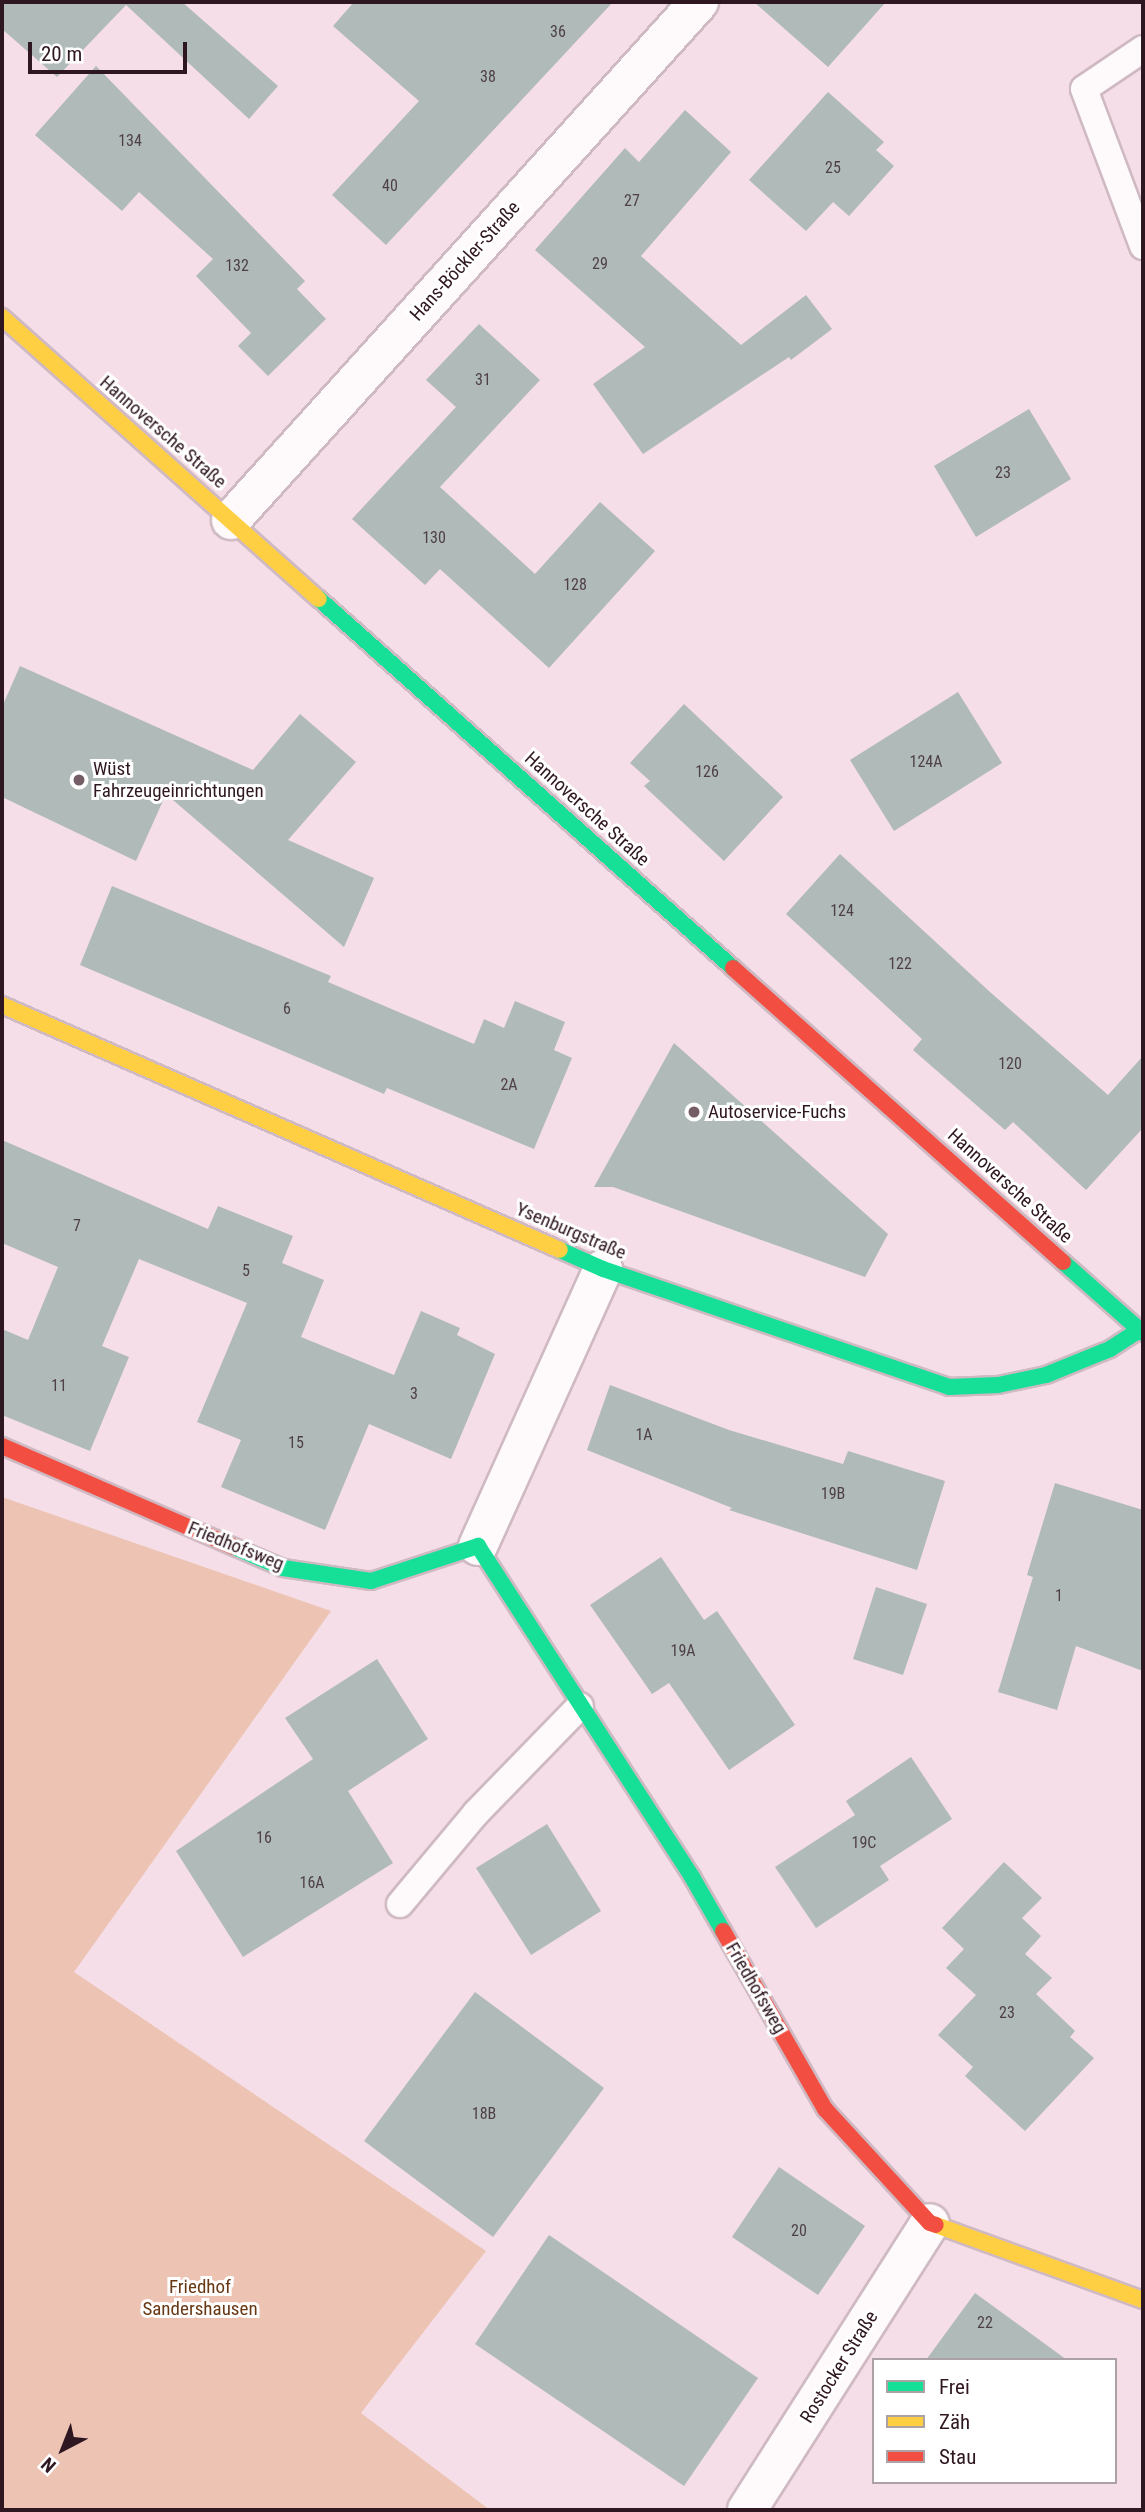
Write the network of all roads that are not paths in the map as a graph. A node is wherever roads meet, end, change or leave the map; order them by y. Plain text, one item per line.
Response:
1 (699, 2) edge
2 (1143, 49) edge
3 (1143, 246) edge
4 (2, 317) edge
5 (231, 520) junction
6 (2, 1005) edge
7 (603, 1269) junction
8 (1141, 1331) edge
9 (2, 1446) edge
10 (478, 1546) junction
11 (580, 1706) junction
12 (400, 1904) dead end
13 (930, 2223) junction
14 (1143, 2300) edge
15 (747, 2510) edge

1 - 5 street, Hans-Böckler-Straße
2 - 3 lane
4 - 5 street, Hannoversche Straße
5 - 8 street, Hannoversche Straße
6 - 7 street, Ysenburgstraße
7 - 8 street, Ysenburgstraße
7 - 10 street
9 - 10 street, Friedhofsweg
10 - 11 street, Friedhofsweg
11 - 12 lane
11 - 13 street, Friedhofsweg
13 - 14 street, Friedhofsweg
13 - 15 street, Rostocker Straße

